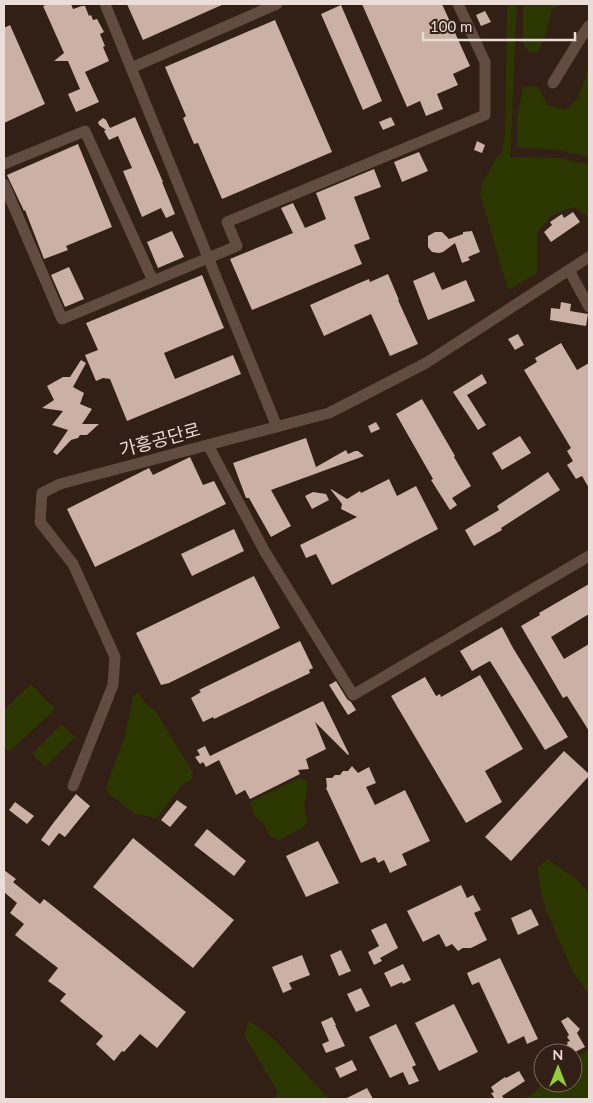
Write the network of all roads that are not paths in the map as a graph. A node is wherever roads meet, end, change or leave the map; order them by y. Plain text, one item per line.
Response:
1 (105, 4) edge
2 (277, 4) edge
3 (458, 4) edge
4 (589, 26) edge
5 (131, 68) junction
6 (553, 83) dead end
7 (4, 164) edge
8 (4, 184) edge
9 (589, 257) edge
10 (208, 258) junction
11 (569, 270) junction
12 (153, 281) junction
13 (589, 307) edge
14 (277, 427) junction
15 (208, 445) junction
16 (589, 556) edge
17 (72, 786) dead end

1 - 5 street
2 - 5 street
3 - 10 street
4 - 6 street
5 - 10 street
7 - 12 street
8 - 12 street
9 - 11 street, 가흥공단로
10 - 12 street
10 - 14 street
11 - 13 street
11 - 14 street, 가흥공단로
14 - 15 street, 가흥공단로
15 - 16 street
15 - 17 street, 가흥공단로

